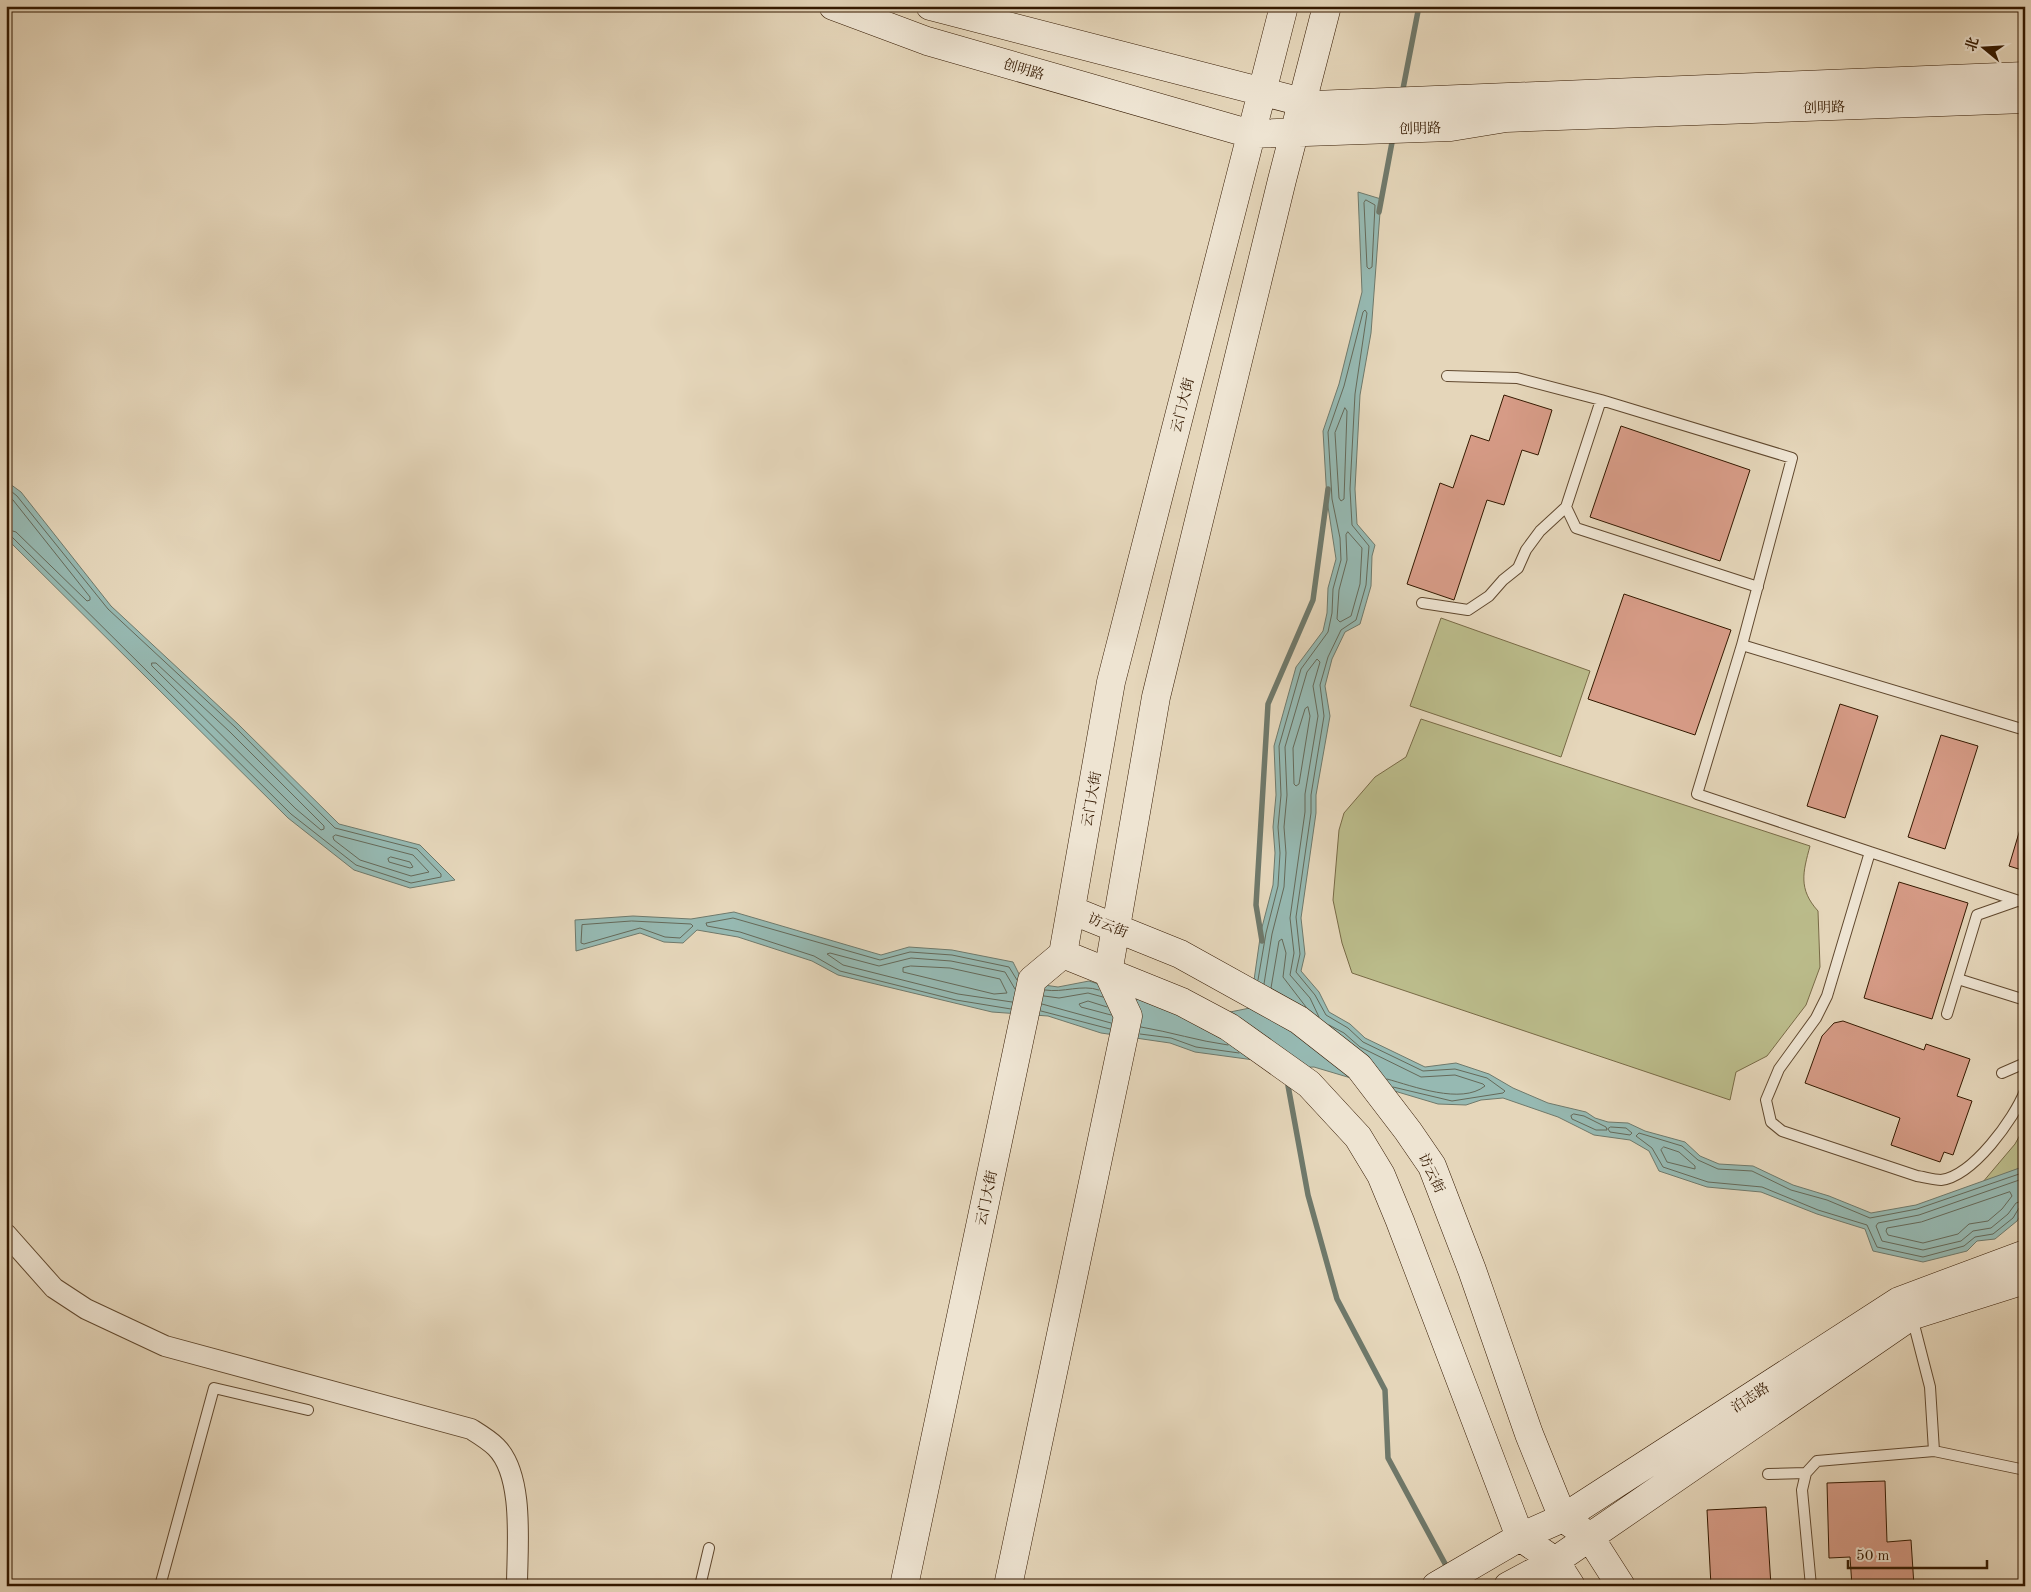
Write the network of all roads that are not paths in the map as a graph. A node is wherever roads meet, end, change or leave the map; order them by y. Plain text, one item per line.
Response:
1 (832, 6) edge
2 (930, 6) edge
3 (1284, 6) edge
4 (1328, 6) edge
5 (2025, 76) edge
6 (1262, 91) junction
7 (2025, 99) edge
8 (1302, 102) junction
9 (1294, 132) junction
10 (1251, 134) junction
11 (1447, 376) dead end
12 (1601, 400) junction
13 (1566, 507) junction
14 (1758, 587) junction
15 (1422, 603) dead end
16 (1742, 645) junction
17 (2025, 730) edge
18 (1870, 852) junction
19 (2021, 902) edge
20 (1071, 910) junction
21 (1116, 928) junction
22 (1063, 954) junction
23 (1108, 973) junction
24 (1958, 979) junction
25 (2025, 1000) edge
26 (1947, 1014) dead end
27 (2025, 1063) edge
28 (2002, 1073) dead end
29 (2025, 1091) edge
30 (6, 1234) edge
31 (2025, 1254) edge
32 (2025, 1280) edge
33 (1911, 1316) junction
34 (308, 1410) dead end
35 (1934, 1451) junction
36 (2025, 1470) edge
37 (1806, 1473) junction
38 (1768, 1474) dead end
39 (1563, 1518) junction
40 (1589, 1536) junction
41 (1520, 1537) junction
42 (709, 1548) dead end
43 (1549, 1565) junction
44 (160, 1586) edge
45 (517, 1586) edge
46 (700, 1586) edge
47 (904, 1586) edge
48 (1008, 1586) edge
49 (1436, 1586) edge
50 (1508, 1586) edge
51 (1571, 1586) edge
52 (1621, 1586) edge
53 (1811, 1586) edge

1 - 10 main road, 创明路
2 - 6 main road, 创明路
3 - 6 main road, 云门大街
4 - 8 main road
5 - 8 main road, 创明路
6 - 8 main road, 创明路
6 - 10 main road, 云门大街
7 - 9 main road, 创明路
8 - 9 main road
9 - 10 main road, 创明路
9 - 21 main road
10 - 20 main road, 云门大街
11 - 12 lane
12 - 13 lane
12 - 14 lane
13 - 14 lane
13 - 15 lane
14 - 16 lane
16 - 17 lane
16 - 18 lane
18 - 19 lane
18 - 29 lane
19 - 24 lane
20 - 21 main road, 访云街
20 - 22 main road, 云门大街
21 - 23 main road
21 - 39 main road, 访云街
22 - 23 main road
22 - 47 main road, 云门大街
23 - 41 main road
23 - 48 main road
24 - 25 lane
24 - 26 lane
27 - 28 lane
30 - 45 street
31 - 39 main road, 泊志路
32 - 33 main road, 泊志路
33 - 35 lane
33 - 40 main road, 泊志路
34 - 44 lane
35 - 36 lane
35 - 37 lane
37 - 38 lane
37 - 53 lane
39 - 40 main road
39 - 41 main road, 泊志路
40 - 43 main road, 泊志路
40 - 52 main road
41 - 43 main road
41 - 49 main road, 泊志路
42 - 46 lane
43 - 50 main road, 泊志路
43 - 51 main road

